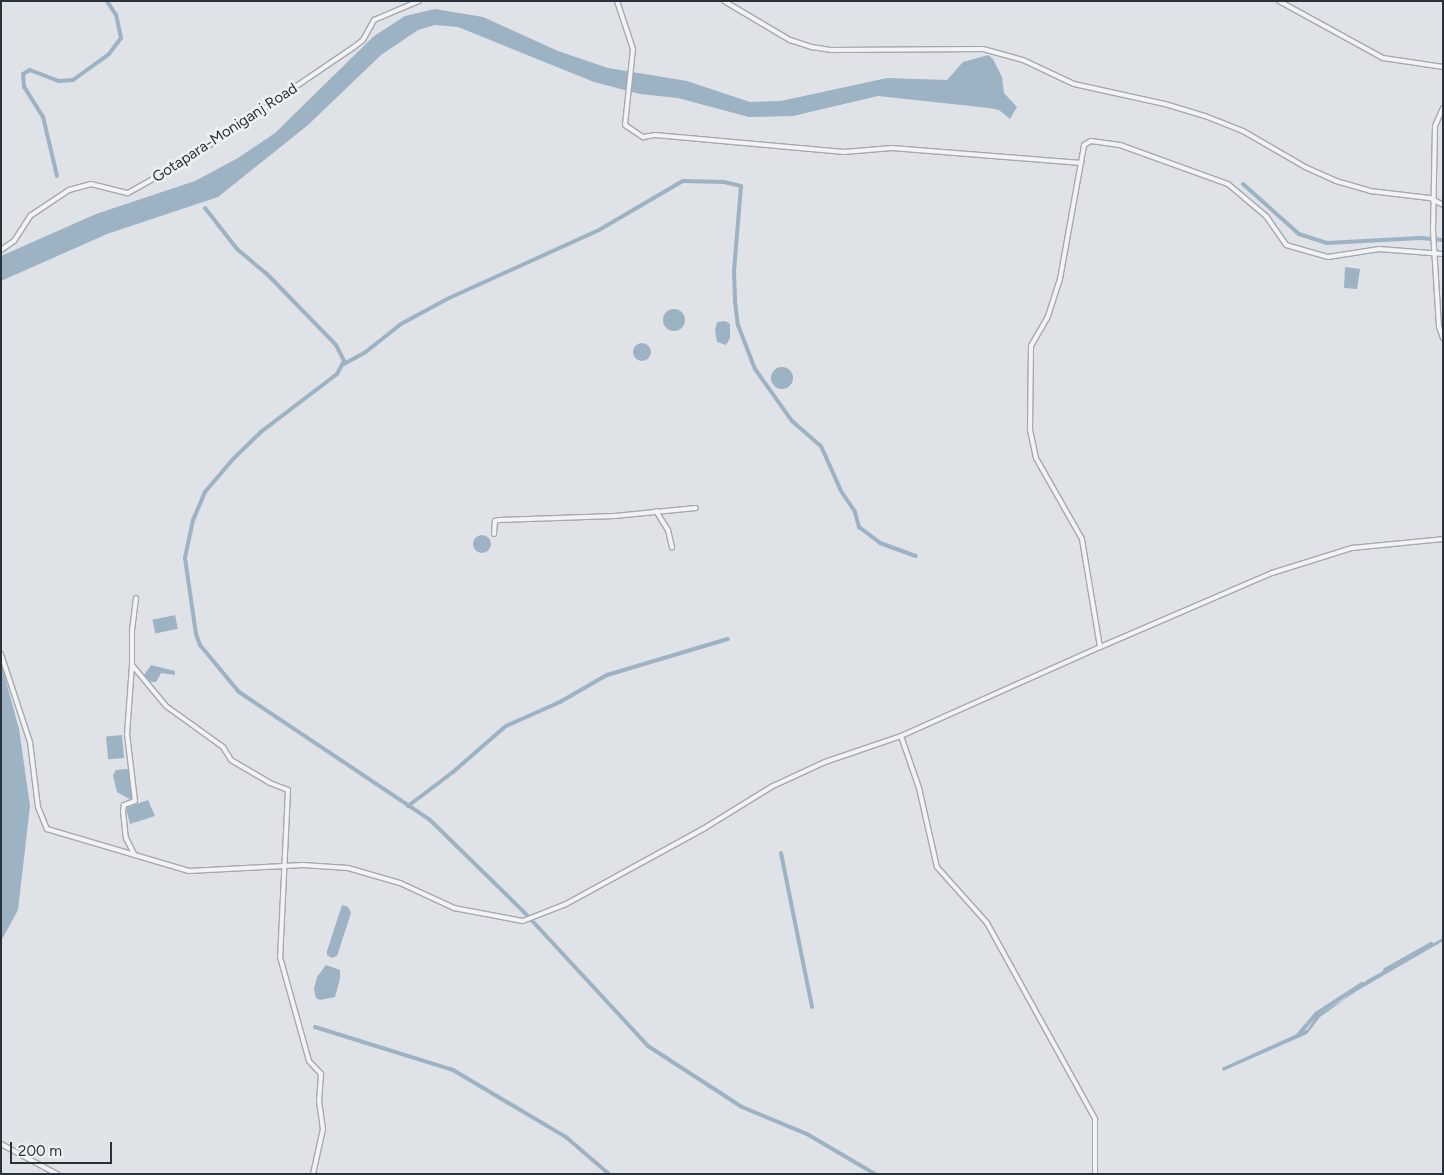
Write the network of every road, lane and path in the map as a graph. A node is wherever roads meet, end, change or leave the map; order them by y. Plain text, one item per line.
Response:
1 (419, 1) edge
2 (617, 1) edge
3 (724, 1) edge
4 (1279, 1) edge
5 (1443, 67) edge
6 (1443, 108) edge
7 (1081, 163) junction
8 (1435, 200) junction
9 (1443, 204) edge
10 (1, 250) edge
11 (1435, 253) junction
12 (1443, 254) edge
13 (1443, 338) edge
14 (696, 508) dead end
15 (656, 511) junction
16 (494, 534) dead end
17 (1443, 539) edge
18 (672, 548) dead end
19 (136, 598) dead end
20 (1100, 647) junction
21 (1, 654) edge
22 (132, 665) junction
23 (901, 736) junction
24 (135, 856) junction
25 (283, 866) junction
26 (1, 1144) edge
27 (57, 1174) edge
28 (313, 1174) edge
29 (1095, 1174) edge

1 - 10 street, Gotapara-Moniganj Road
2 - 7 street
3 - 8 street
4 - 5 street
6 - 8 street
7 - 11 street
7 - 20 street
8 - 9 street
8 - 11 street
11 - 12 street
11 - 13 street
14 - 15 street
15 - 16 street
15 - 18 street
17 - 20 street
19 - 22 street
20 - 23 street
21 - 24 street
22 - 24 street
22 - 25 street
23 - 25 street
23 - 29 street
24 - 25 street
25 - 28 street
26 - 27 street

